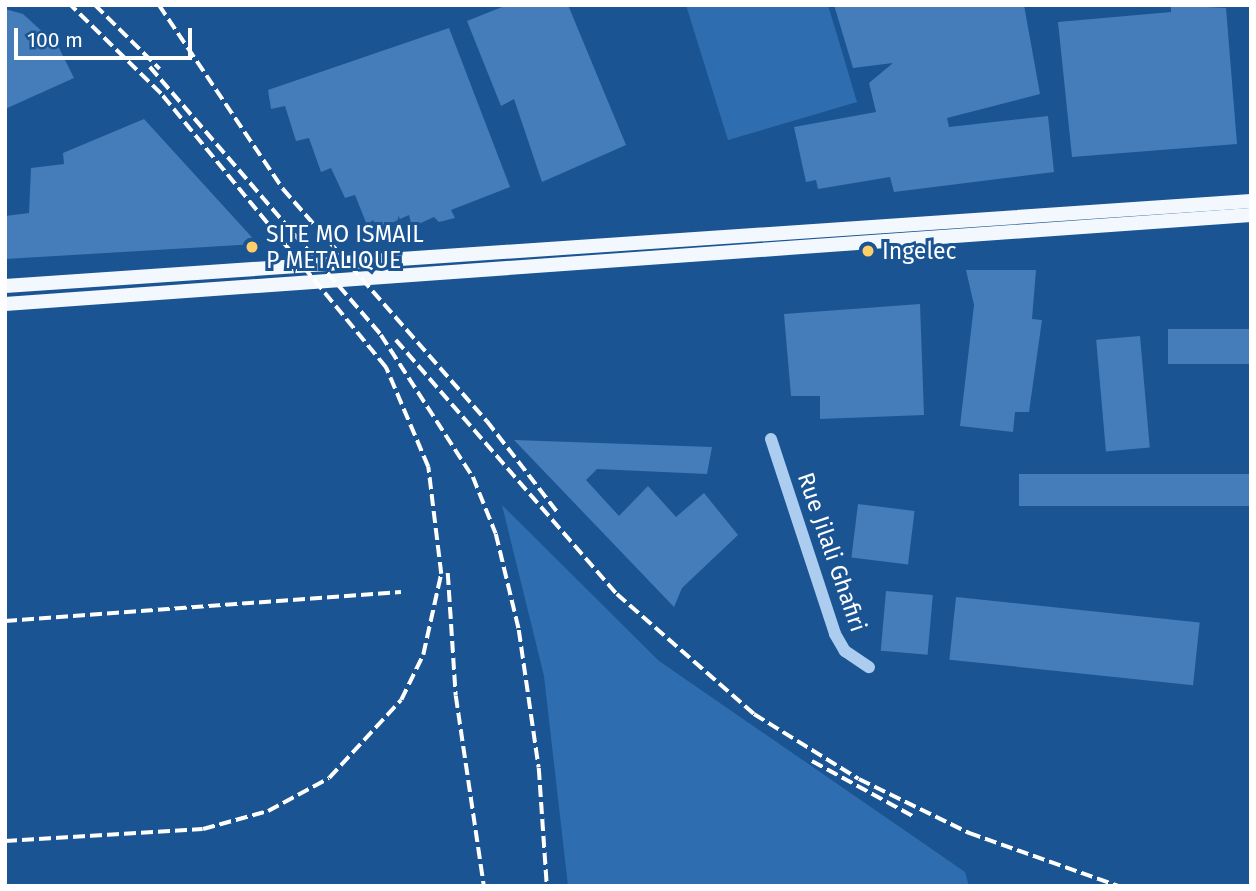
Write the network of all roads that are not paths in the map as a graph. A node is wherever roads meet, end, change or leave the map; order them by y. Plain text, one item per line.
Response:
1 (1251, 201) edge
2 (1251, 215) edge
3 (5, 286) edge
4 (5, 304) edge
5 (771, 439) dead end
6 (869, 667) dead end

1 - 3 main road
2 - 4 main road
5 - 6 street, Rue Jilali Ghafiri

